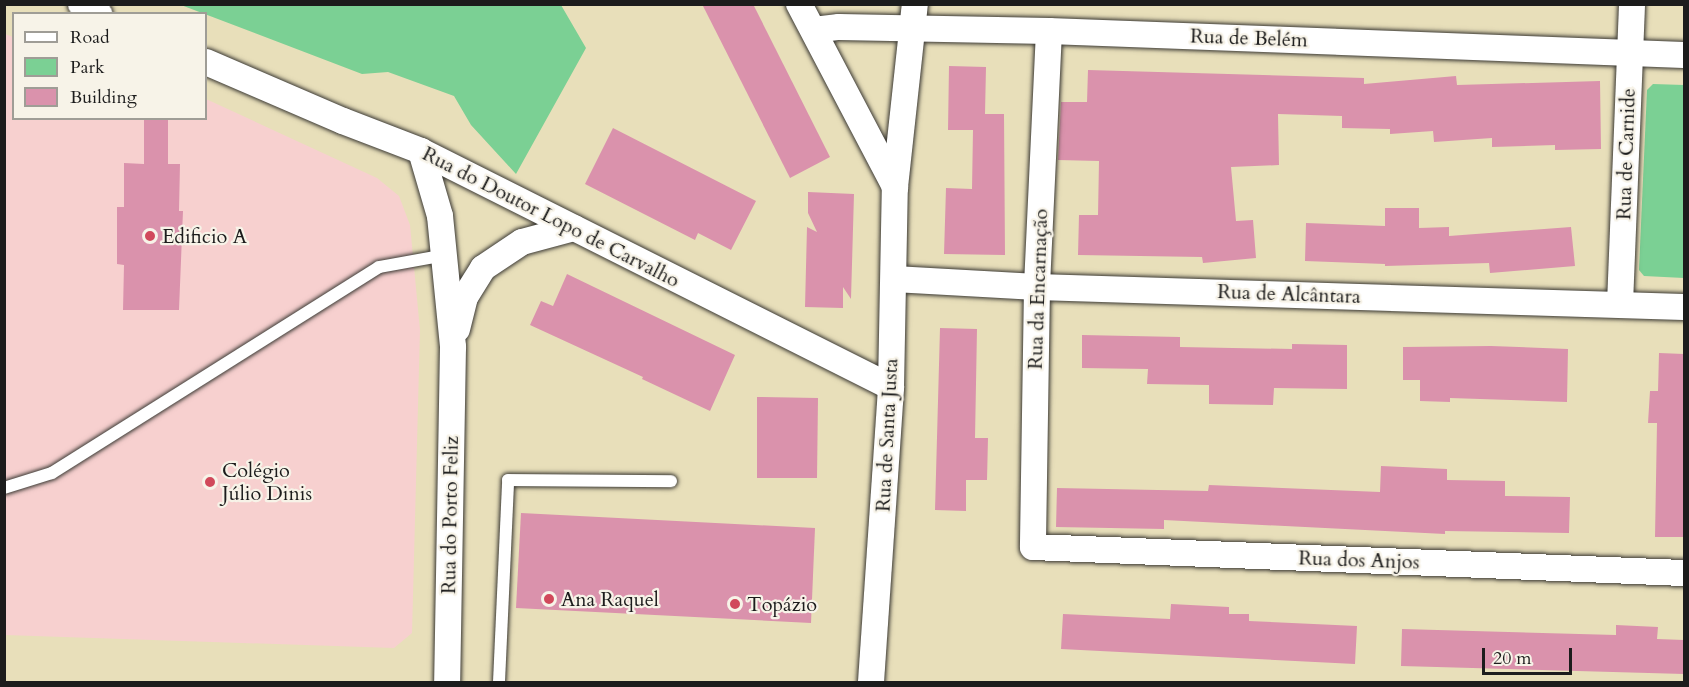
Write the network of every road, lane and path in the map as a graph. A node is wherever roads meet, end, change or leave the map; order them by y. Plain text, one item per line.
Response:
1 (81, 4) edge
2 (799, 4) edge
3 (1632, 4) edge
4 (95, 12) edge
5 (914, 16) edge
6 (814, 30) junction
7 (1049, 31) junction
8 (1631, 52) junction
9 (1684, 55) edge
10 (207, 62) edge
11 (421, 151) junction
12 (895, 187) junction
13 (574, 228) junction
14 (446, 255) junction
15 (894, 279) junction
16 (1037, 287) junction
17 (1620, 304) junction
18 (1684, 307) edge
19 (453, 347) junction
20 (891, 387) junction
21 (671, 481) dead end
22 (4, 488) edge
23 (1033, 548) joint
24 (1684, 573) edge
25 (447, 682) edge
26 (499, 682) edge
27 (871, 682) edge

1 - 4 street
2 - 6 street, Rua de Santa Justa
3 - 8 street, Rua de Carnide
5 - 6 street, Rua de Belém
5 - 7 street, Rua de Belém
5 - 12 street, Rua de Santa Justa
6 - 12 street, Rua de Santa Justa
7 - 8 street, Rua de Belém
7 - 16 street, Rua da Encarnação
8 - 9 street, Rua de Belém
8 - 17 street, Rua de Carnide
10 - 11 street, Rua do Doutor Lopo de Carvalho
11 - 13 street, Rua do Doutor Lopo de Carvalho
11 - 14 street, Rua do Porto Feliz
12 - 15 street, Rua de Santa Justa
13 - 19 street, Rua do Porto Feliz
13 - 20 street, Rua do Doutor Lopo de Carvalho
14 - 19 street, Rua do Porto Feliz
14 - 22 lane
15 - 16 street, Rua de Alcântara
15 - 20 street, Rua de Santa Justa
16 - 17 street, Rua de Alcântara
16 - 23 street, Rua da Encarnação
17 - 18 street, Rua de Alcântara
19 - 25 street, Rua do Porto Feliz
20 - 27 street, Rua de Santa Justa
21 - 26 lane
23 - 24 street, Rua dos Anjos

